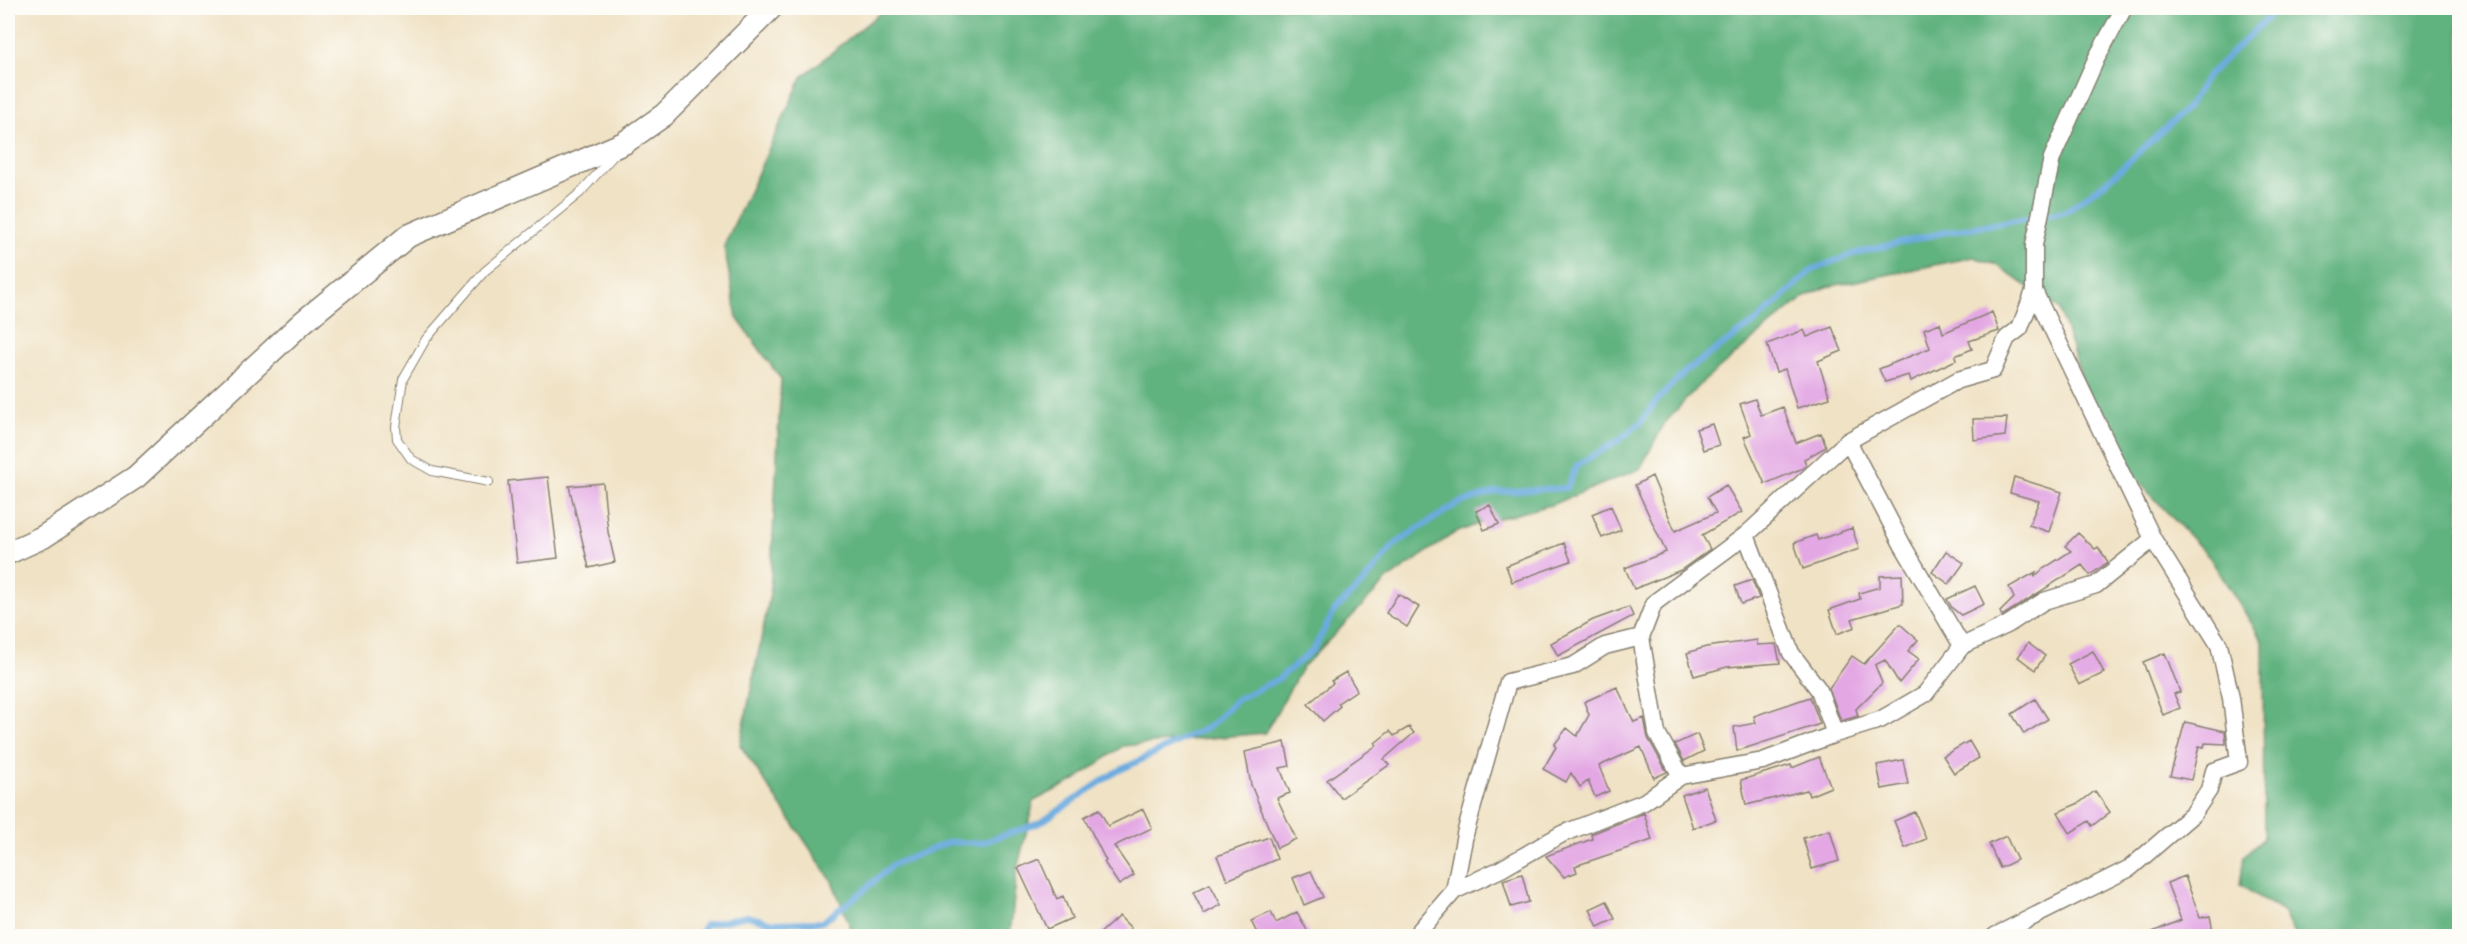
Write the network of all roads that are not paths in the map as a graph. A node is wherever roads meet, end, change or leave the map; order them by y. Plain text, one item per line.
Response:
1 (771, 8) edge
2 (2124, 8) edge
3 (624, 143) junction
4 (2034, 291) junction
5 (1848, 441) junction
6 (489, 482) dead end
7 (1746, 535) junction
8 (2153, 539) junction
9 (8, 553) edge
10 (1641, 637) junction
11 (1962, 646) junction
12 (1835, 734) junction
13 (1681, 776) junction
14 (1454, 891) junction
15 (1415, 936) edge
16 (1995, 936) edge

1 - 3 street
2 - 4 street
3 - 6 lane
3 - 9 street
4 - 5 street
4 - 8 street
5 - 7 street
5 - 11 street
7 - 10 street
7 - 12 street
8 - 11 street
8 - 16 street
10 - 13 street
10 - 14 street
11 - 12 street
12 - 13 street
13 - 14 street
14 - 15 street

